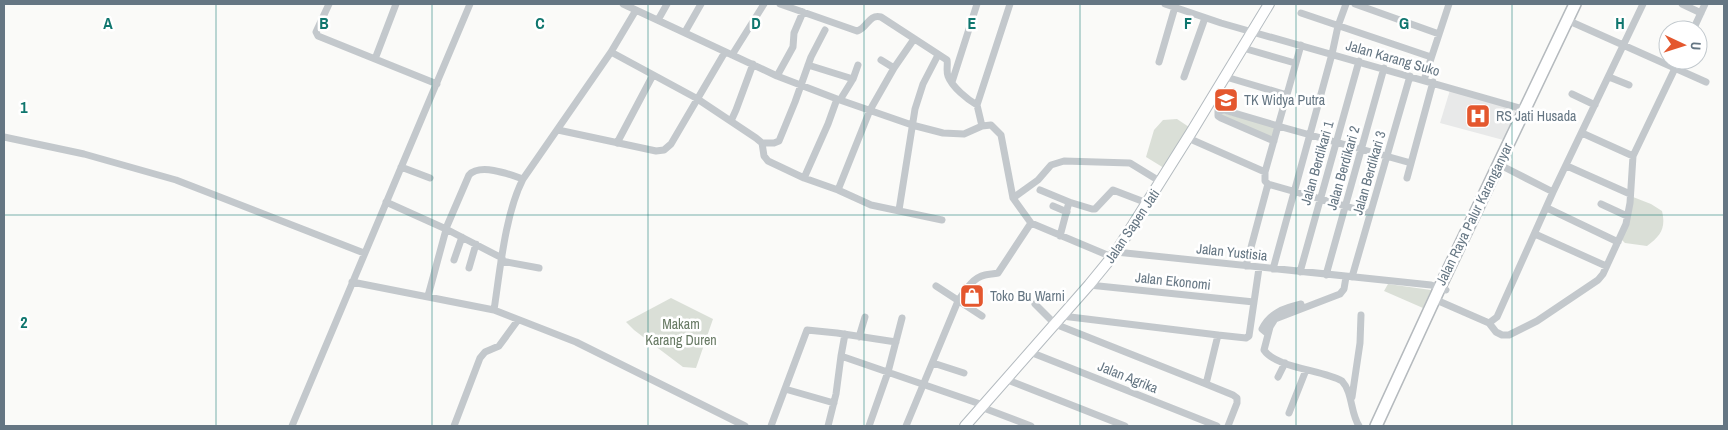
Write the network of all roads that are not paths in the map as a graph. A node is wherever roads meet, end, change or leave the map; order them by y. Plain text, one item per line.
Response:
1 (329, 4) edge
2 (396, 4) edge
3 (470, 4) edge
4 (622, 4) edge
5 (666, 4) edge
6 (701, 4) edge
7 (764, 4) edge
8 (780, 4) edge
9 (978, 4) edge
10 (1010, 4) edge
11 (1164, 4) edge
12 (1269, 4) edge
13 (1346, 4) edge
14 (1355, 4) edge
15 (1449, 4) edge
16 (1575, 4) edge
17 (1580, 4) edge
18 (1643, 4) edge
19 (1682, 4) edge
20 (1705, 4) edge
21 (1178, 7) edge
22 (636, 10) junction
23 (803, 12) junction
24 (1300, 13) dead end
25 (1701, 13) junction
26 (1205, 18) junction
27 (658, 20) junction
28 (1698, 20) edge
29 (1569, 21) junction
30 (1338, 26) junction
31 (826, 30) dead end
32 (685, 32) junction
33 (1253, 32) junction
34 (1439, 34) junction
35 (914, 39) junction
36 (1300, 45) junction
37 (1623, 46) junction
38 (1243, 48) junction
39 (611, 52) junction
40 (728, 53) junction
41 (1332, 54) junction
42 (938, 55) junction
43 (1431, 57) junction
44 (375, 59) junction
45 (881, 60) dead end
46 (1358, 61) junction
47 (1658, 61) edge
48 (1159, 62) dead end
49 (1295, 63) junction
50 (753, 64) junction
51 (808, 65) junction
52 (858, 65) dead end
53 (894, 68) junction
54 (1384, 68) junction
55 (1675, 70) edge
56 (1677, 70) edge
57 (653, 75) junction
58 (778, 76) junction
59 (1410, 76) junction
60 (1609, 76) junction
61 (1184, 77) dead end
62 (1226, 77) junction
63 (853, 79) junction
64 (1424, 80) junction
65 (952, 82) junction
66 (1433, 82) junction
67 (1706, 82) dead end
68 (437, 84) junction
69 (1629, 85) dead end
70 (800, 86) junction
71 (1572, 94) dead end
72 (1287, 95) junction
73 (696, 98) junction
74 (838, 100) junction
75 (977, 105) junction
76 (1595, 106) junction
77 (870, 110) junction
78 (1528, 110) junction
79 (730, 121) junction
80 (912, 125) junction
81 (982, 126) junction
82 (1278, 126) junction
83 (558, 130) junction
84 (1582, 133) junction
85 (1310, 134) junction
86 (4, 138) edge
87 (1188, 138) junction
88 (1274, 141) junction
89 (1336, 142) junction
90 (617, 143) junction
91 (762, 143) junction
92 (1361, 149) junction
93 (1387, 156) junction
94 (1633, 156) junction
95 (1411, 163) junction
96 (1566, 166) junction
97 (402, 167) junction
98 (1504, 167) junction
99 (1265, 172) junction
100 (430, 178) dead end
101 (804, 178) junction
102 (1407, 178) dead end
103 (523, 179) junction
104 (1160, 182) junction
105 (1268, 184) junction
106 (838, 190) junction
107 (1040, 190) dead end
108 (1295, 192) junction
109 (1554, 192) junction
110 (1630, 194) junction
111 (1013, 198) junction
112 (1320, 199) junction
113 (386, 202) junction
114 (1069, 202) junction
115 (1147, 202) junction
116 (1601, 204) dead end
117 (1053, 206) dead end
118 (1345, 206) junction
119 (1547, 208) junction
120 (898, 210) junction
121 (1067, 212) junction
122 (1370, 214) junction
123 (1628, 216) junction
124 (942, 220) dead end
125 (1030, 223) junction
126 (446, 229) junction
127 (1535, 234) junction
128 (1060, 236) junction
129 (462, 237) junction
130 (1618, 242) junction
131 (476, 244) junction
132 (364, 252) junction
133 (1114, 255) junction
134 (502, 259) junction
135 (454, 260) dead end
136 (1246, 266) junction
137 (1606, 266) junction
138 (469, 268) dead end
139 (539, 268) dead end
140 (1259, 268) junction
141 (1273, 269) junction
142 (1300, 272) junction
143 (1326, 275) junction
144 (1345, 276) junction
145 (352, 282) junction
146 (1089, 285) junction
147 (936, 286) dead end
148 (1442, 288) junction
149 (428, 296) junction
150 (958, 301) junction
151 (1437, 301) junction
152 (1254, 302) junction
153 (1034, 304) dead end
154 (494, 310) junction
155 (1361, 315) dead end
156 (982, 316) dead end
157 (865, 317) dead end
158 (902, 318) dead end
159 (518, 320) junction
160 (1058, 320) junction
161 (1489, 323) junction
162 (845, 334) junction
163 (1218, 335) junction
164 (859, 337) junction
165 (896, 342) junction
166 (1030, 352) junction
167 (841, 356) junction
168 (932, 363) junction
169 (1285, 363) junction
170 (1306, 370) junction
171 (888, 372) junction
172 (964, 373) dead end
173 (1278, 377) dead end
174 (1005, 379) junction
175 (1206, 384) junction
176 (924, 385) junction
177 (785, 389) junction
178 (834, 403) junction
179 (1351, 405) junction
180 (982, 406) junction
181 (1289, 414) dead end
182 (292, 426) edge
183 (454, 426) edge
184 (745, 426) edge
185 (771, 426) edge
186 (828, 426) edge
187 (868, 426) edge
188 (906, 426) edge
189 (965, 426) edge
190 (1031, 426) edge
191 (1126, 426) edge
192 (1217, 426) edge
193 (1228, 426) edge
194 (1358, 426) edge
195 (1376, 426) edge
196 (1384, 426) edge

1 - 44 street
2 - 44 street
3 - 68 street
4 - 22 street
5 - 27 street
6 - 32 street
7 - 40 street
8 - 23 street
9 - 65 street
10 - 75 street
11 - 21 street, Jalan Karang Suko
12 - 33 street, Jalan Sapen Jati
13 - 30 street
14 - 34 street
15 - 34 street
16 - 29 main road, Jalan Raya Palur Karanganyar
17 - 29 main road, Jalan Raya Palur Karanganyar
18 - 37 street
19 - 25 street
20 - 25 street
21 - 26 street, Jalan Karang Suko
21 - 48 street
22 - 27 street
22 - 39 street
23 - 35 street
23 - 58 street
24 - 30 street
25 - 28 street
26 - 33 street, Jalan Karang Suko
26 - 61 street
27 - 32 street
29 - 37 street
29 - 78 main road, Jalan Raya Palur Karanganyar
30 - 41 street
30 - 43 street
31 - 51 street
32 - 40 street
33 - 36 street, Jalan Karang Suko
33 - 38 street, Jalan Sapen Jati
34 - 43 street
35 - 42 street
35 - 53 street
36 - 41 street, Jalan Karang Suko
36 - 49 street
37 - 47 street
37 - 60 street
38 - 49 street
38 - 62 street, Jalan Sapen Jati
39 - 57 street
39 - 83 street
40 - 50 street
40 - 73 street
41 - 46 street, Jalan Karang Suko
41 - 85 street
42 - 65 street
42 - 80 street
43 - 64 street
44 - 68 street
45 - 53 street
46 - 54 street, Jalan Karang Suko
46 - 89 street, Jalan Berdikari 1
49 - 72 street
50 - 58 street
50 - 79 street
51 - 63 street
51 - 70 street
52 - 63 street
53 - 77 street
54 - 59 street, Jalan Karang Suko
54 - 92 street, Jalan Berdikari 2
55 - 94 street
56 - 67 street
57 - 73 street
57 - 90 street
58 - 70 street
59 - 64 street, Jalan Karang Suko
59 - 93 street, Jalan Berdikari 3
60 - 69 street
60 - 76 street
62 - 72 street
62 - 87 street, Jalan Sapen Jati
63 - 74 street
64 - 66 street, Jalan Karang Suko
65 - 75 street
66 - 78 street, Jalan Karang Suko
66 - 95 street
68 - 97 street
70 - 74 street
70 - 91 street
71 - 76 street
72 - 82 street
73 - 79 street
73 - 90 street
74 - 77 street
74 - 101 street
75 - 81 street
76 - 84 street
77 - 80 street
77 - 106 street
78 - 98 main road, Jalan Raya Palur Karanganyar
78 - 148 main road, Jalan Raya Palur Karanganyar
79 - 91 street
80 - 81 street
80 - 120 street
81 - 111 street
82 - 85 street
82 - 88 street
82 - 88 street
83 - 90 street
83 - 103 street
84 - 94 street
84 - 96 street
85 - 89 street
85 - 108 street
86 - 132 street
87 - 99 street
87 - 104 street, Jalan Sapen Jati
88 - 99 street
89 - 92 street
89 - 112 street, Jalan Berdikari 1
91 - 101 street
92 - 93 street
92 - 118 street, Jalan Berdikari 2
93 - 95 street
93 - 122 street, Jalan Berdikari 3
94 - 110 street
95 - 102 street
96 - 109 street
96 - 110 street
97 - 100 street
97 - 113 street
98 - 109 street
98 - 148 main road, Jalan Raya Palur Karanganyar
99 - 105 street
101 - 106 street
103 - 126 street
103 - 134 street
104 - 111 street
104 - 115 street, Jalan Sapen Jati
105 - 108 street
105 - 136 street
106 - 120 street
107 - 114 street
108 - 112 street
108 - 141 street
109 - 119 street
110 - 123 street
111 - 125 street
112 - 118 street
112 - 142 street, Jalan Berdikari 1
113 - 126 street
113 - 132 street
114 - 115 street
114 - 121 street
115 - 133 street, Jalan Sapen Jati
116 - 123 street
117 - 121 street
118 - 122 street
118 - 143 street, Jalan Berdikari 2
119 - 127 street
119 - 130 street
120 - 124 street
121 - 128 street
122 - 144 street, Jalan Berdikari 3
123 - 130 street
125 - 128 street, Jalan Yustisia
125 - 150 street
126 - 129 street
126 - 149 street
127 - 137 street
127 - 161 street
128 - 133 street, Jalan Yustisia
129 - 131 street
129 - 135 street
130 - 137 street
131 - 134 street
131 - 138 street
132 - 145 street
133 - 136 street, Jalan Yustisia
133 - 146 street, Jalan Sapen Jati
134 - 139 street
134 - 154 street
136 - 140 street, Jalan Yustisia
137 - 161 street
140 - 141 street, Jalan Yustisia
140 - 152 street
141 - 142 street, Jalan Yustisia
142 - 143 street, Jalan Yustisia
143 - 144 street, Jalan Yustisia
144 - 148 street, Jalan Yustisia
144 - 169 street, Jalan Berdikari 3
145 - 149 street
145 - 182 street
146 - 152 street, Jalan Ekonomi
146 - 160 street, Jalan Sapen Jati
147 - 150 street
148 - 151 main road, Jalan Raya Palur Karanganyar
149 - 154 street
150 - 156 street
150 - 168 street
151 - 161 street
151 - 195 main road, Jalan Raya Palur Karanganyar
151 - 196 main road, Jalan Raya Palur Karanganyar
152 - 163 street
153 - 160 street
154 - 159 street
155 - 179 street
157 - 164 street
158 - 165 street
159 - 183 street
159 - 184 street
160 - 163 street
160 - 166 street, Jalan Sapen Jati
160 - 175 street
162 - 164 street
162 - 167 street
162 - 177 street
163 - 175 street
164 - 165 street
165 - 171 street
166 - 174 street, Jalan Sapen Jati
166 - 192 street, Jalan Agrika
167 - 171 street
167 - 178 street
168 - 172 street
168 - 176 street
169 - 170 street
169 - 173 street
170 - 179 street
170 - 181 street
171 - 176 street
171 - 187 street
174 - 180 street, Jalan Sapen Jati
174 - 191 street
175 - 193 street
176 - 180 street
176 - 188 street
177 - 178 street
177 - 185 street
178 - 186 street
179 - 194 street
180 - 189 street, Jalan Sapen Jati
180 - 190 street

